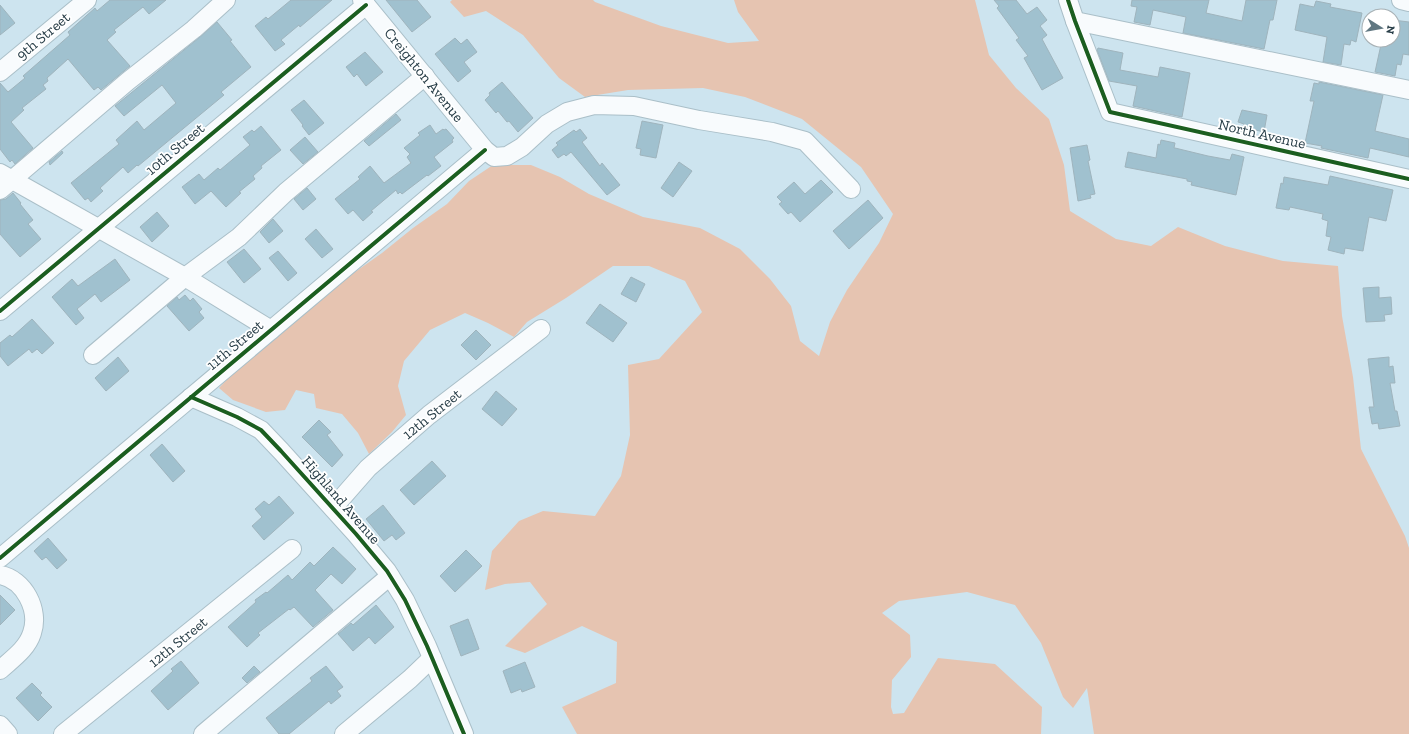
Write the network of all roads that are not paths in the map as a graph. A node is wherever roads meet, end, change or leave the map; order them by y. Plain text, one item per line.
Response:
1 (226, 0) edge
2 (1068, 0) edge
3 (1401, 0) edge
4 (80, 2) edge
5 (364, 2) edge
6 (1409, 2) edge
7 (1075, 21) junction
8 (0, 72) edge
9 (424, 76) junction
10 (1409, 90) edge
11 (485, 150) junction
12 (1409, 179) edge
13 (4, 181) edge
14 (852, 189) dead end
15 (99, 228) junction
16 (185, 277) junction
17 (0, 311) edge
18 (541, 329) dead end
19 (271, 330) junction
20 (92, 355) dead end
21 (191, 397) junction
22 (333, 508) junction
23 (292, 549) dead end
24 (0, 558) edge
25 (0, 575) edge
26 (390, 576) junction
27 (432, 658) junction
28 (0, 670) edge
29 (0, 725) edge
30 (8, 734) edge
31 (63, 734) edge
32 (203, 734) edge
33 (344, 734) edge
34 (464, 734) edge

1 - 13 street
2 - 7 street
3 - 6 street
4 - 8 street, 9th Street
5 - 9 street, Creighton Avenue
5 - 15 street, 10th Street
7 - 10 street
7 - 12 street, North Avenue
9 - 11 street, Creighton Avenue
9 - 16 street
11 - 14 street
11 - 19 street, 11th Street
13 - 15 street
15 - 16 street
15 - 17 street, 10th Street
16 - 19 street
16 - 20 street
18 - 22 street, 12th Street
19 - 21 street, 11th Street
21 - 22 street, Highland Avenue
21 - 24 street, 11th Street
22 - 26 street, Highland Avenue
23 - 31 street, 12th Street
25 - 28 street
26 - 27 street, Highland Avenue
26 - 32 street
27 - 33 street
27 - 34 street, Highland Avenue
29 - 30 street

